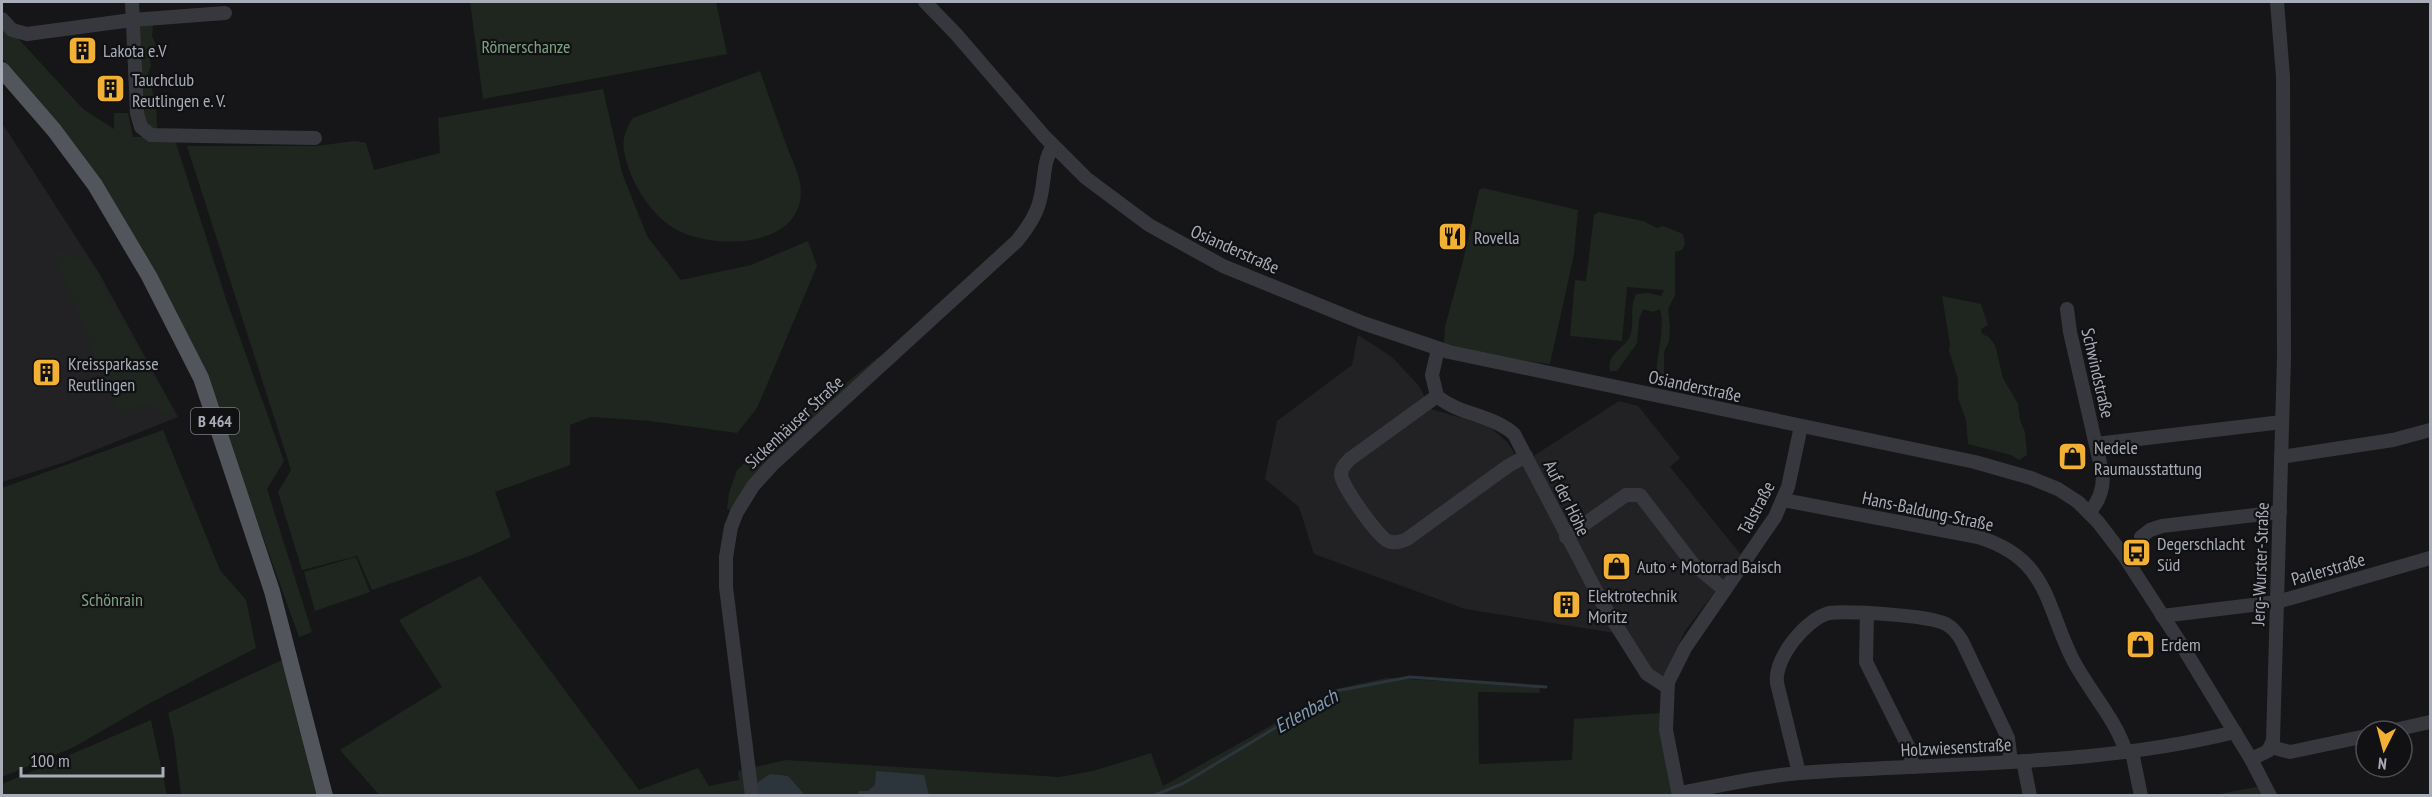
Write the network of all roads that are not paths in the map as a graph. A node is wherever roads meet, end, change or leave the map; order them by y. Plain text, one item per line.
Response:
1 (132, 2) edge
2 (925, 2) edge
3 (2277, 2) edge
4 (225, 13) dead end
5 (2, 19) edge
6 (132, 20) junction
7 (2, 70) edge
8 (315, 138) dead end
9 (1049, 141) junction
10 (2067, 309) dead end
11 (1438, 349) junction
12 (1437, 396) junction
13 (2282, 422) junction
14 (1801, 426) junction
15 (2430, 430) edge
16 (2096, 444) junction
17 (1526, 456) junction
18 (2281, 457) junction
19 (1783, 500) junction
20 (2089, 512) junction
21 (2280, 512) junction
22 (1566, 537) junction
23 (2141, 537) dead end
24 (2430, 558) edge
25 (1725, 590) junction
26 (2277, 602) junction
27 (1867, 614) junction
28 (2162, 616) junction
29 (1667, 687) junction
30 (2430, 722) edge
31 (2414, 726) edge
32 (2235, 732) junction
33 (2354, 739) edge
34 (2271, 747) junction
35 (2129, 752) junction
36 (2252, 759) junction
37 (2017, 761) junction
38 (1913, 767) junction
39 (1799, 773) junction
40 (1679, 794) edge
41 (325, 795) edge
42 (752, 795) edge
43 (2030, 795) edge
44 (2141, 795) edge
45 (2270, 795) edge

1 - 6 street
2 - 9 street
3 - 13 street, Jerg-Wurster-Straße
4 - 6 street
5 - 6 street
6 - 8 street
7 - 41 main road, B 464
9 - 11 street, Osianderstraße
9 - 42 street, Sickenhäuser Straße
10 - 16 street, Schwindstraße
11 - 12 street
11 - 14 street, Osianderstraße
12 - 17 street, Auf der Höhe
12 - 17 street
13 - 16 street
13 - 18 street, Jerg-Wurster-Straße
14 - 19 street, Talstraße
14 - 20 street, Osianderstraße
15 - 18 street
16 - 20 street, Schwindstraße
17 - 22 street, Auf der Höhe
18 - 21 street, Jerg-Wurster-Straße
19 - 25 street, Talstraße
19 - 35 street, Hans-Baldung-Straße
20 - 28 street, Osianderstraße
21 - 23 street
21 - 26 street, Jerg-Wurster-Straße
22 - 25 street
22 - 29 street, Auf der Höhe
24 - 26 street, Parlerstraße
25 - 29 street, Talstraße
26 - 28 street, Parlerstraße
26 - 34 street, Jerg-Wurster-Straße
27 - 37 street
27 - 38 street
27 - 39 street
28 - 32 street, Osianderstraße
29 - 40 street, Talstraße
30 - 31 street
32 - 35 street, Holzwiesenstraße
32 - 36 street, Osianderstraße
33 - 34 street
34 - 36 street
35 - 37 street, Holzwiesenstraße
35 - 44 street, Hans-Baldung-Straße
36 - 45 street, Osianderstraße
37 - 38 street, Holzwiesenstraße
37 - 43 street
38 - 39 street, Holzwiesenstraße
39 - 40 street, Holzwiesenstraße

